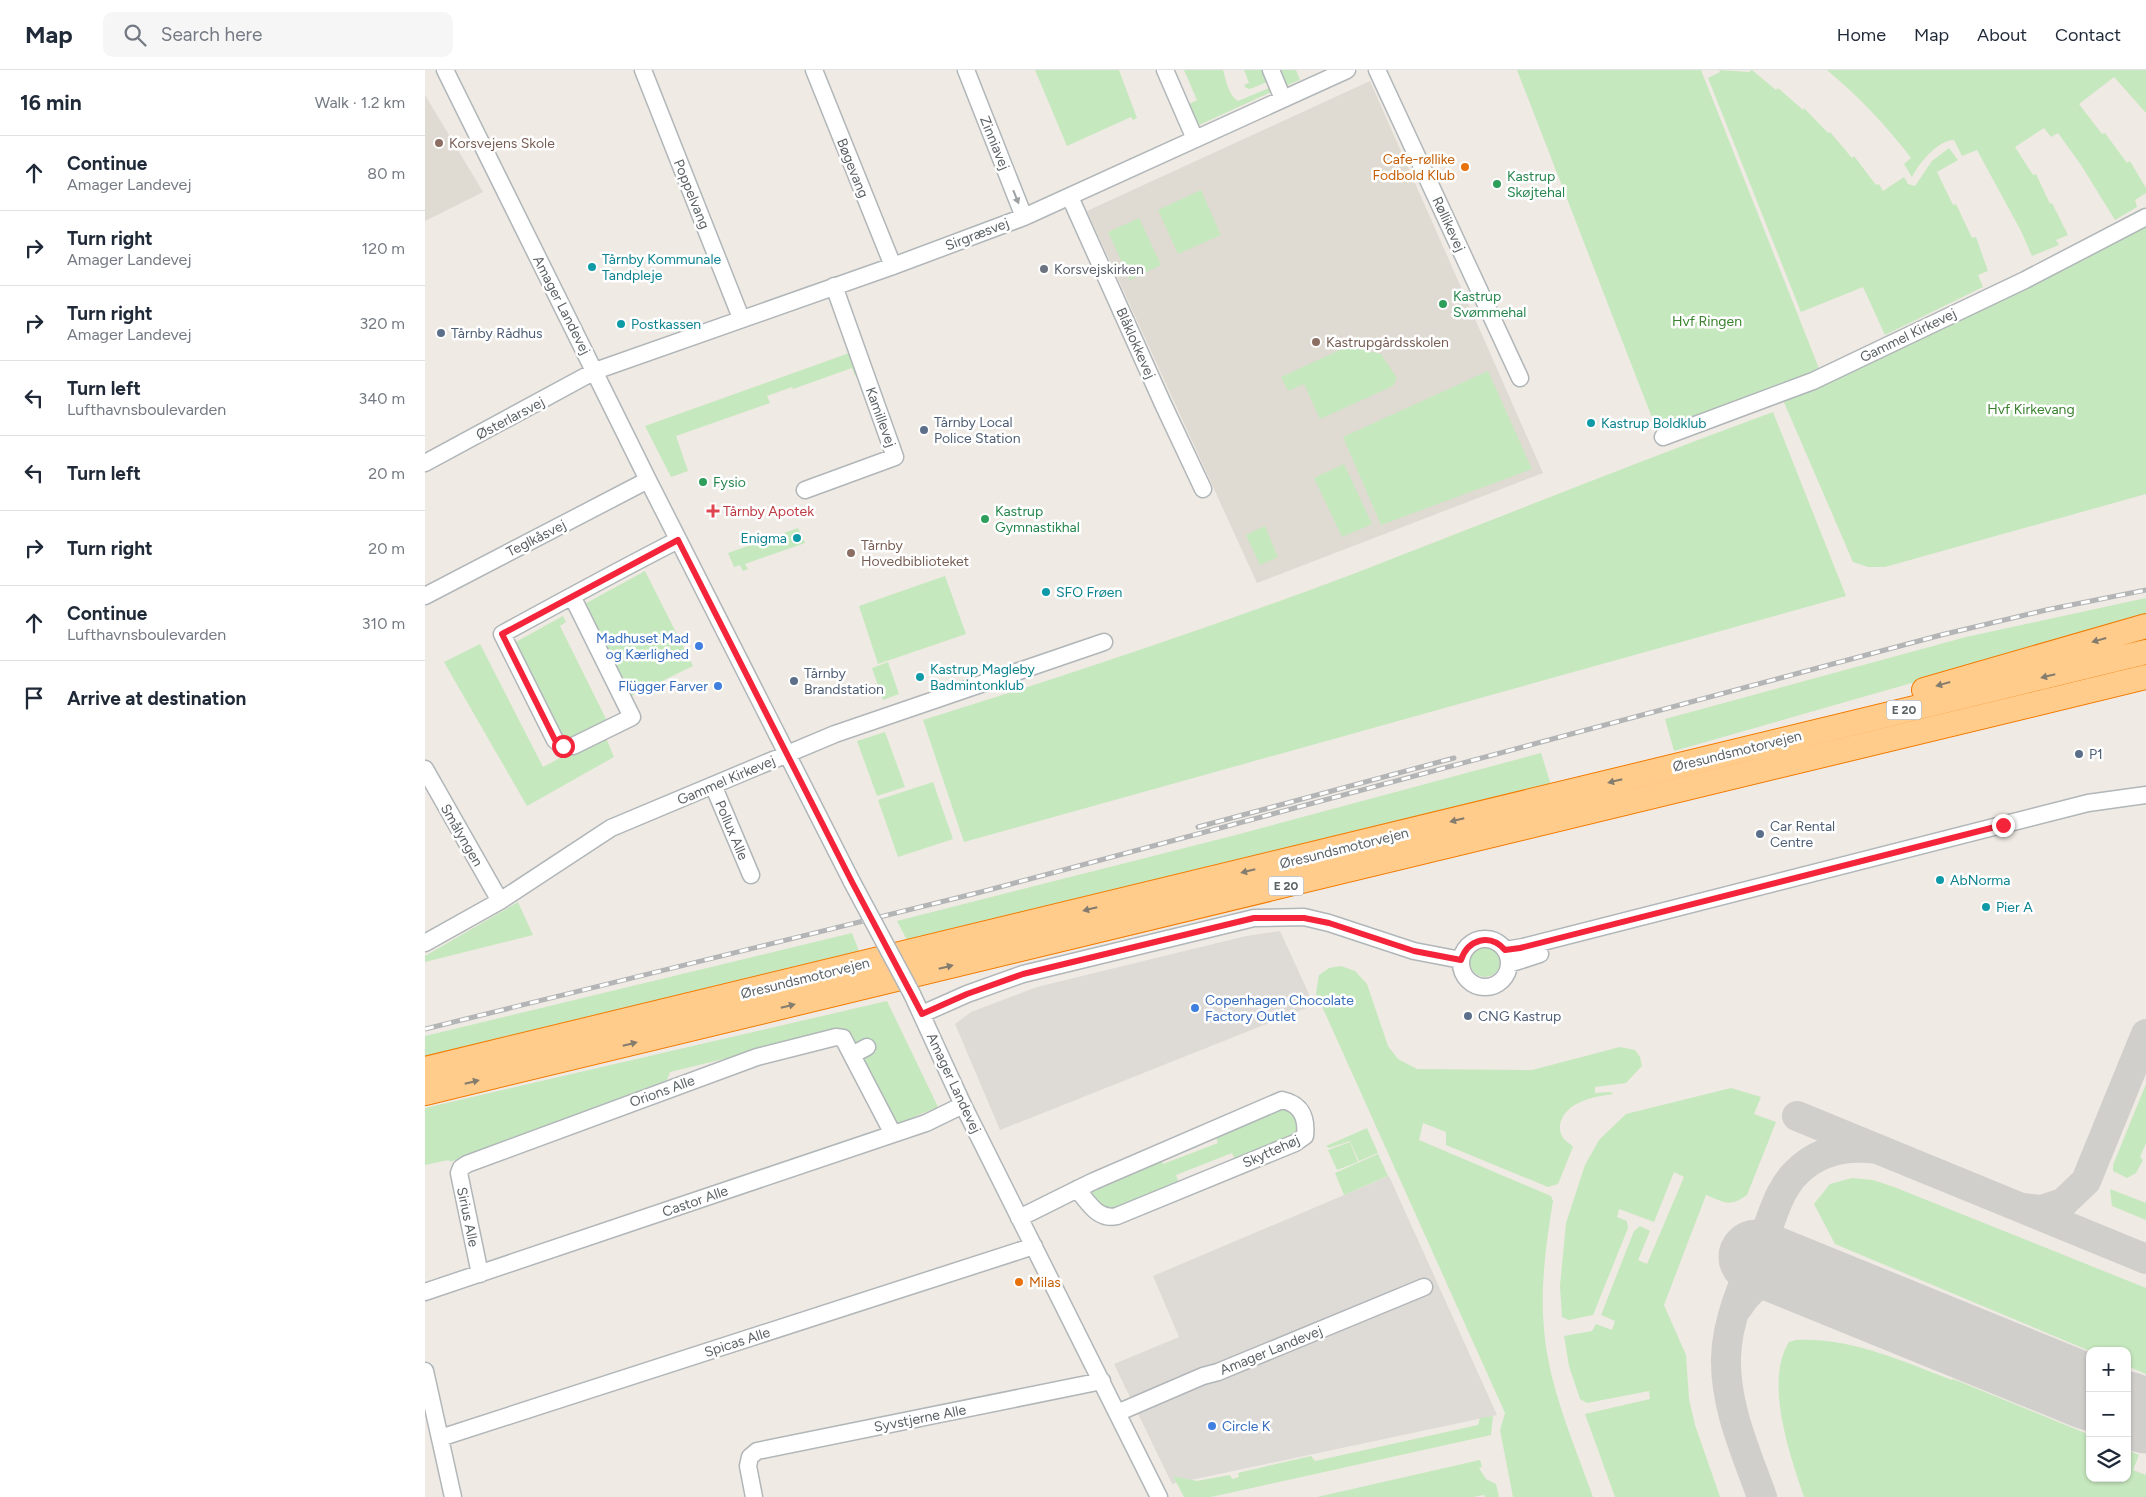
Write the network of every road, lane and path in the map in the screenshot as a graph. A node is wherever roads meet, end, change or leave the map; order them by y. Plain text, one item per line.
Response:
1 (445, 70) edge
2 (643, 70) edge
3 (814, 70) edge
4 (966, 70) edge
5 (1165, 70) edge
6 (1271, 70) edge
7 (1347, 70) edge
8 (1377, 70) edge
9 (1283, 99) junction
10 (1195, 139) junction
11 (1070, 197) junction
12 (1025, 217) junction
13 (2146, 217) edge
14 (893, 266) junction
15 (834, 286) junction
16 (741, 318) junction
17 (595, 371) junction
18 (1520, 378) dead end
19 (1663, 437) dead end
20 (425, 463) edge
21 (648, 480) junction
22 (1203, 489) dead end
23 (805, 490) dead end
24 (678, 540) junction
25 (425, 596) edge
26 (572, 596) junction
27 (2146, 626) edge
28 (1104, 642) dead end
29 (2146, 652) edge
30 (2146, 677) edge
31 (787, 754) junction
32 (425, 769) edge
33 (1662, 769) junction
34 (713, 785) junction
35 (2146, 795) edge
36 (2146, 804) edge
37 (751, 875) dead end
38 (500, 901) junction
39 (425, 943) edge
40 (1507, 957) junction
41 (1461, 960) junction
42 (922, 1014) junction
43 (867, 1047) dead end
44 (852, 1055) junction
45 (425, 1069) edge
46 (425, 1093) edge
47 (963, 1105) junction
48 (893, 1134) junction
49 (467, 1164) joint
50 (1077, 1189) junction
51 (1019, 1218) junction
52 (1034, 1246) junction
53 (480, 1274) junction
54 (1424, 1287) dead end
55 (425, 1292) edge
56 (425, 1371) edge
57 (1102, 1381) junction
58 (1117, 1413) junction
59 (440, 1438) junction
60 (453, 1497) edge
61 (754, 1497) edge
62 (1159, 1497) edge

1 - 17 street, Amager Landevej
2 - 16 street, Poppelvang
3 - 14 street, Bøgevang
4 -> 12 street, Zinniavej
5 - 10 street
6 - 9 street
7 - 9 street, Sirgræsvej
8 - 18 street, Røllikevej
9 - 10 street, Sirgræsvej
10 - 11 street, Sirgræsvej
11 - 12 street, Sirgræsvej
11 - 22 street, Blåklokkevej
12 - 14 street, Sirgræsvej
13 - 19 street, Gammel Kirkevej
14 - 15 street, Sirgræsvej
15 - 16 street, Sirgræsvej
15 - 23 street, Kamillevej
16 - 17 street, Sirgræsvej
17 - 20 street, Østerlarsvej
17 - 21 street, Amager Landevej
21 - 24 street, Amager Landevej
21 - 25 street, Teglkåsvej
24 - 26 street
24 - 31 street, Amager Landevej
26 - 26 street
27 -> 33 highway
28 - 31 street, Gammel Kirkevej
29 -> 33 highway, Øresundsmotorvejen / E 20
46 -> 30 highway, Øresundsmotorvejen / E 20
31 - 34 street, Gammel Kirkevej
31 - 42 street, Amager Landevej, bridge
32 - 38 street, Smålyngen
33 -> 45 highway, Øresundsmotorvejen / E 20
34 - 37 street, Pollux Alle
34 - 38 street, Gammel Kirkevej
35 - 40 street
36 - 40 street
38 - 39 street, Gammel Kirkevej
40 - 41 street
40 - 41 street
41 - 42 street
42 - 47 street, Amager Landevej
43 - 44 street
44 - 48 street, Orions Alle
44 - 49 street, Orions Alle
47 - 48 street, Castor Alle
47 - 51 street, Amager Landevej
48 - 53 street, Castor Alle
49 - 53 street, Sirius Alle
50 - 50 street, Skyttehøj
50 - 51 street, Skyttehøj
51 - 52 street, Amager Landevej
52 - 57 street, Amager Landevej
52 - 59 street, Spicas Alle
53 - 55 street, Castor Alle
54 - 58 street, Amager Landevej
56 - 59 street
57 - 58 street, Amager Landevej
57 - 61 street, Syvstjerne Alle
58 - 62 street, Amager Landevej
59 - 60 street

